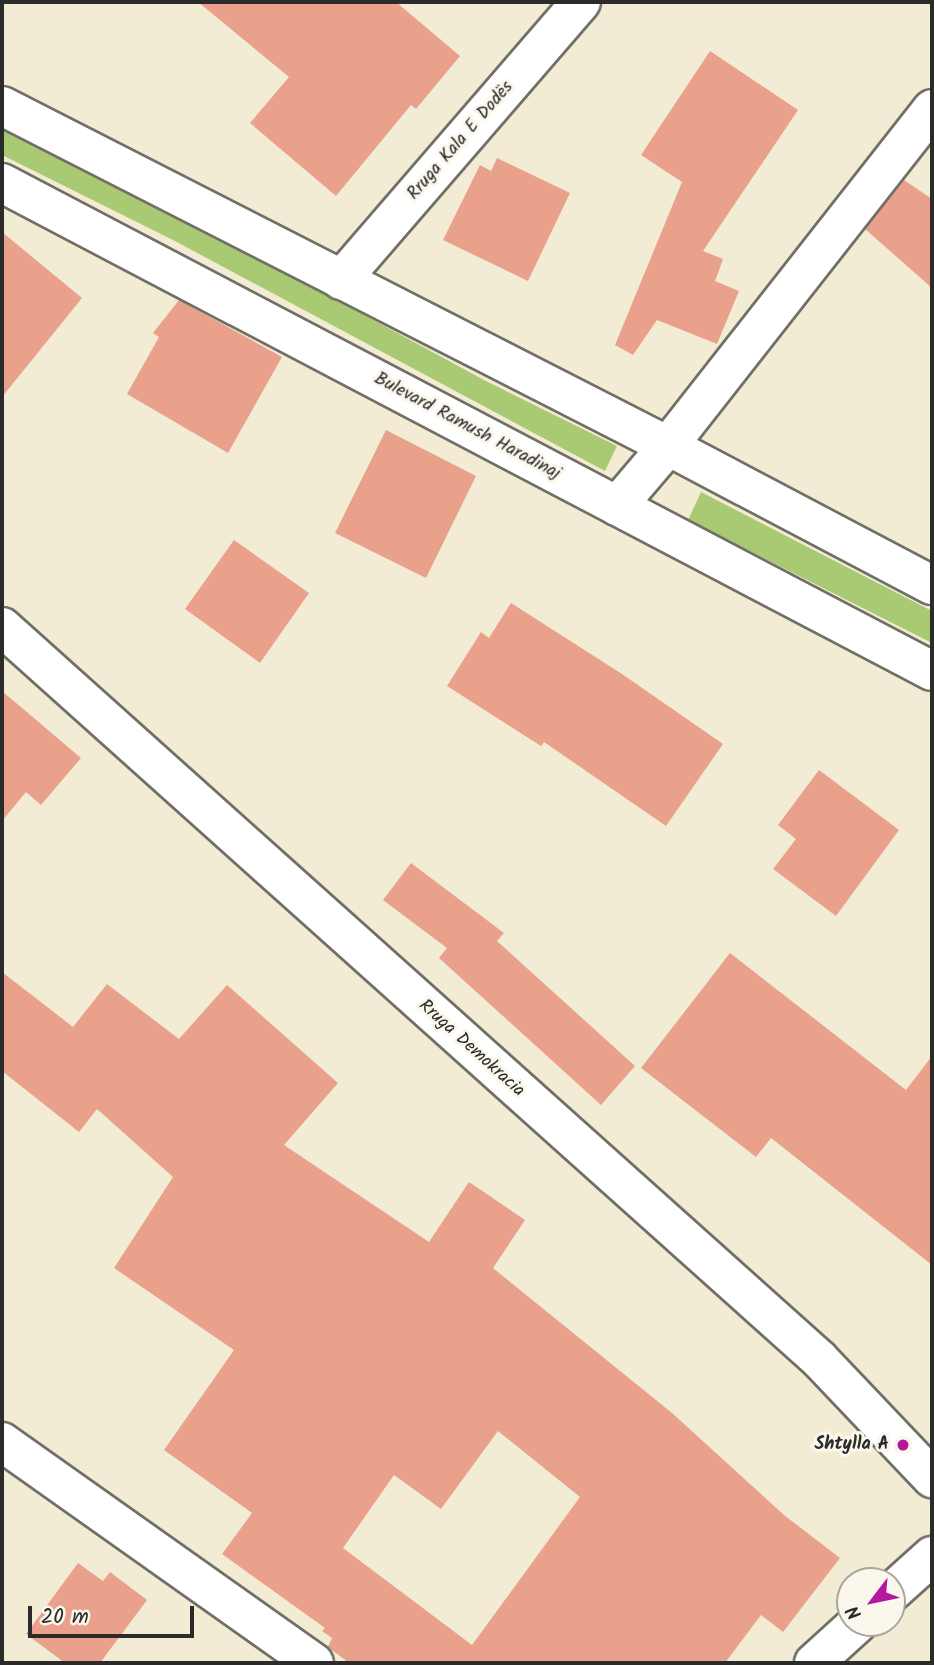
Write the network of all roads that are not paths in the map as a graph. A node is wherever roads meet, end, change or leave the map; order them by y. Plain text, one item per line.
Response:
1 (581, 2) edge
2 (2, 106) edge
3 (932, 108) edge
4 (2, 183) edge
5 (341, 280) junction
6 (668, 446) junction
7 (617, 506) junction
8 (932, 585) edge
9 (2, 627) edge
10 (932, 671) edge
11 (2, 1442) edge
12 (932, 1478) edge
13 (932, 1556) edge
14 (906, 1579) edge
15 (843, 1637) edge
16 (314, 1663) edge
17 (814, 1663) edge

1 - 5 street, Rruga Kala E Dodës
2 - 5 street
3 - 6 street
4 - 7 street, Bulevard Ramush Haradinaj
5 - 6 street
6 - 7 street
6 - 8 street
7 - 10 street, Bulevard Ramush Haradinaj
9 - 12 street, Rruga Demokracia
11 - 16 street
13 - 14 street
15 - 17 street

